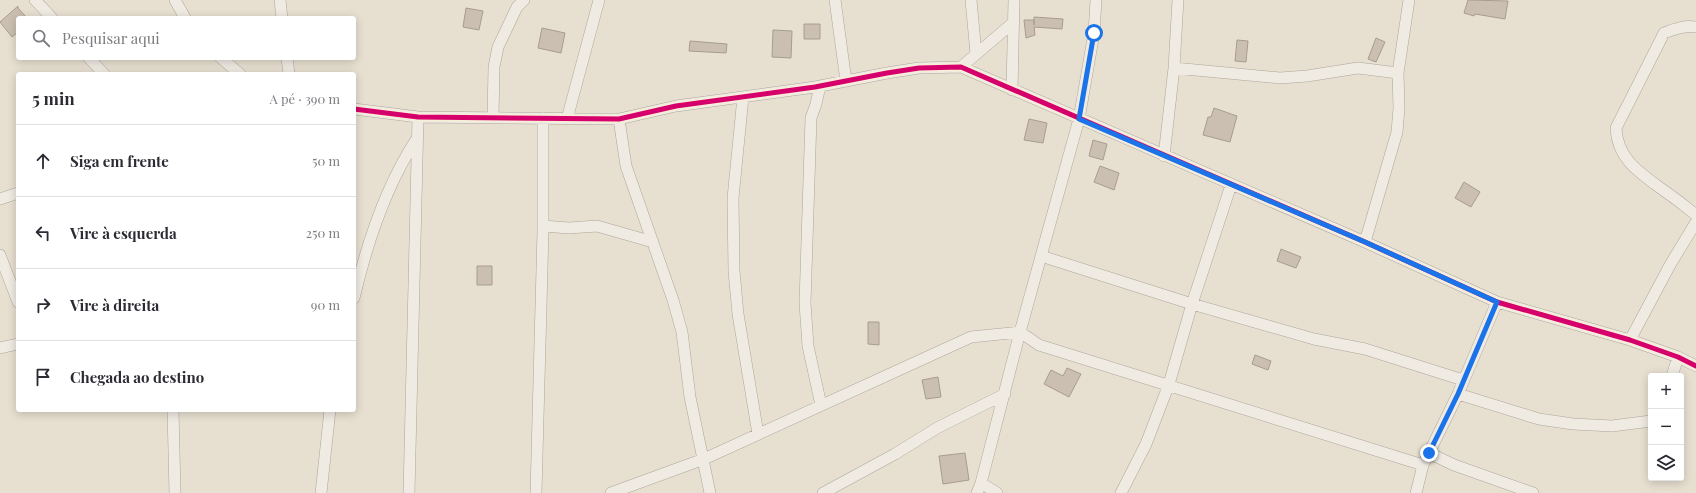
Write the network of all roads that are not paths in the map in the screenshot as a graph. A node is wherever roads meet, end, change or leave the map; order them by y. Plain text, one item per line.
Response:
1 (35, 0) edge
2 (175, 0) edge
3 (280, 0) edge
4 (524, 0) edge
5 (599, 0) edge
6 (833, 0) edge
7 (971, 0) edge
8 (1014, 0) edge
9 (1096, 0) edge
10 (1178, 0) edge
11 (1409, 0) edge
12 (50, 16) edge
13 (184, 16) edge
14 (282, 16) edge
15 (1014, 22) junction
16 (1696, 27) edge
17 (976, 54) junction
18 (91, 60) edge
19 (223, 60) edge
20 (287, 60) edge
21 (961, 67) junction
22 (1174, 68) junction
23 (102, 72) edge
24 (238, 72) edge
25 (289, 72) edge
26 (1398, 73) junction
27 (846, 81) junction
28 (820, 86) junction
29 (1012, 90) junction
30 (743, 97) junction
31 (356, 109) edge
32 (418, 117) junction
33 (493, 118) junction
34 (543, 118) junction
35 (567, 119) junction
36 (619, 119) junction
37 (1079, 119) junction
38 (417, 139) junction
39 (1164, 156) junction
40 (1231, 185) junction
41 (16, 194) edge
42 (0, 199) edge
43 (1696, 215) edge
44 (1696, 222) edge
45 (543, 226) junction
46 (653, 242) junction
47 (1365, 242) junction
48 (0, 255) edge
49 (1041, 256) junction
50 (356, 291) edge
51 (16, 297) edge
52 (1497, 302) junction
53 (1192, 304) junction
54 (1020, 332) junction
55 (1630, 340) junction
56 (16, 344) edge
57 (0, 348) edge
58 (1678, 357) junction
59 (1696, 366) edge
60 (1673, 373) edge
61 (1463, 380) junction
62 (1169, 384) junction
63 (1005, 394) junction
64 (1458, 394) junction
65 (821, 405) junction
66 (173, 412) edge
67 (330, 412) edge
68 (1648, 421) edge
69 (758, 434) junction
70 (1429, 453) junction
71 (704, 459) junction
72 (1423, 465) junction
73 (979, 488) edge
74 (175, 493) edge
75 (321, 493) edge
76 (409, 493) edge
77 (536, 493) edge
78 (611, 493) edge
79 (710, 493) edge
80 (823, 493) edge
81 (997, 493) edge
82 (1121, 493) edge
83 (1416, 493) edge
84 (1533, 493) edge

1 - 12 street
2 - 13 street
3 - 14 street
4 - 33 street
5 - 35 street
6 - 27 street
7 - 17 street
8 - 15 street
9 - 37 street
10 - 22 street
11 - 26 street
15 - 17 street
15 - 29 street
16 - 43 street
17 - 21 street
18 - 23 street
19 - 24 street
20 - 25 street
21 - 27 street
21 - 29 street
22 - 26 street
22 - 39 street
26 - 47 street
27 - 28 street
28 - 30 street
28 - 65 street
29 - 37 street
30 - 36 street
30 - 69 street
31 - 32 street
32 - 33 street
32 - 38 street
33 - 34 street
34 - 35 street
34 - 45 street
35 - 36 street
36 - 46 street
37 - 39 street
37 - 49 street
38 - 50 street
38 - 76 street
39 - 40 street
40 - 47 street
40 - 53 street
41 - 42 street
44 - 55 street
45 - 46 street
45 - 77 street
46 - 71 street
47 - 52 street
48 - 51 street
49 - 53 street
49 - 54 street
52 - 55 street
52 - 61 street
53 - 61 street
53 - 62 street
54 - 62 street
54 - 63 street
54 - 65 street
55 - 58 street
56 - 57 street
58 - 59 street
58 - 60 street
61 - 64 street
62 - 72 street
62 - 82 street
63 - 73 street
63 - 80 street
64 - 68 street
64 - 70 street
65 - 69 street
66 - 74 street
67 - 75 street
69 - 71 street
70 - 72 street
70 - 84 street
71 - 78 street
71 - 79 street
72 - 83 street
73 - 81 street

